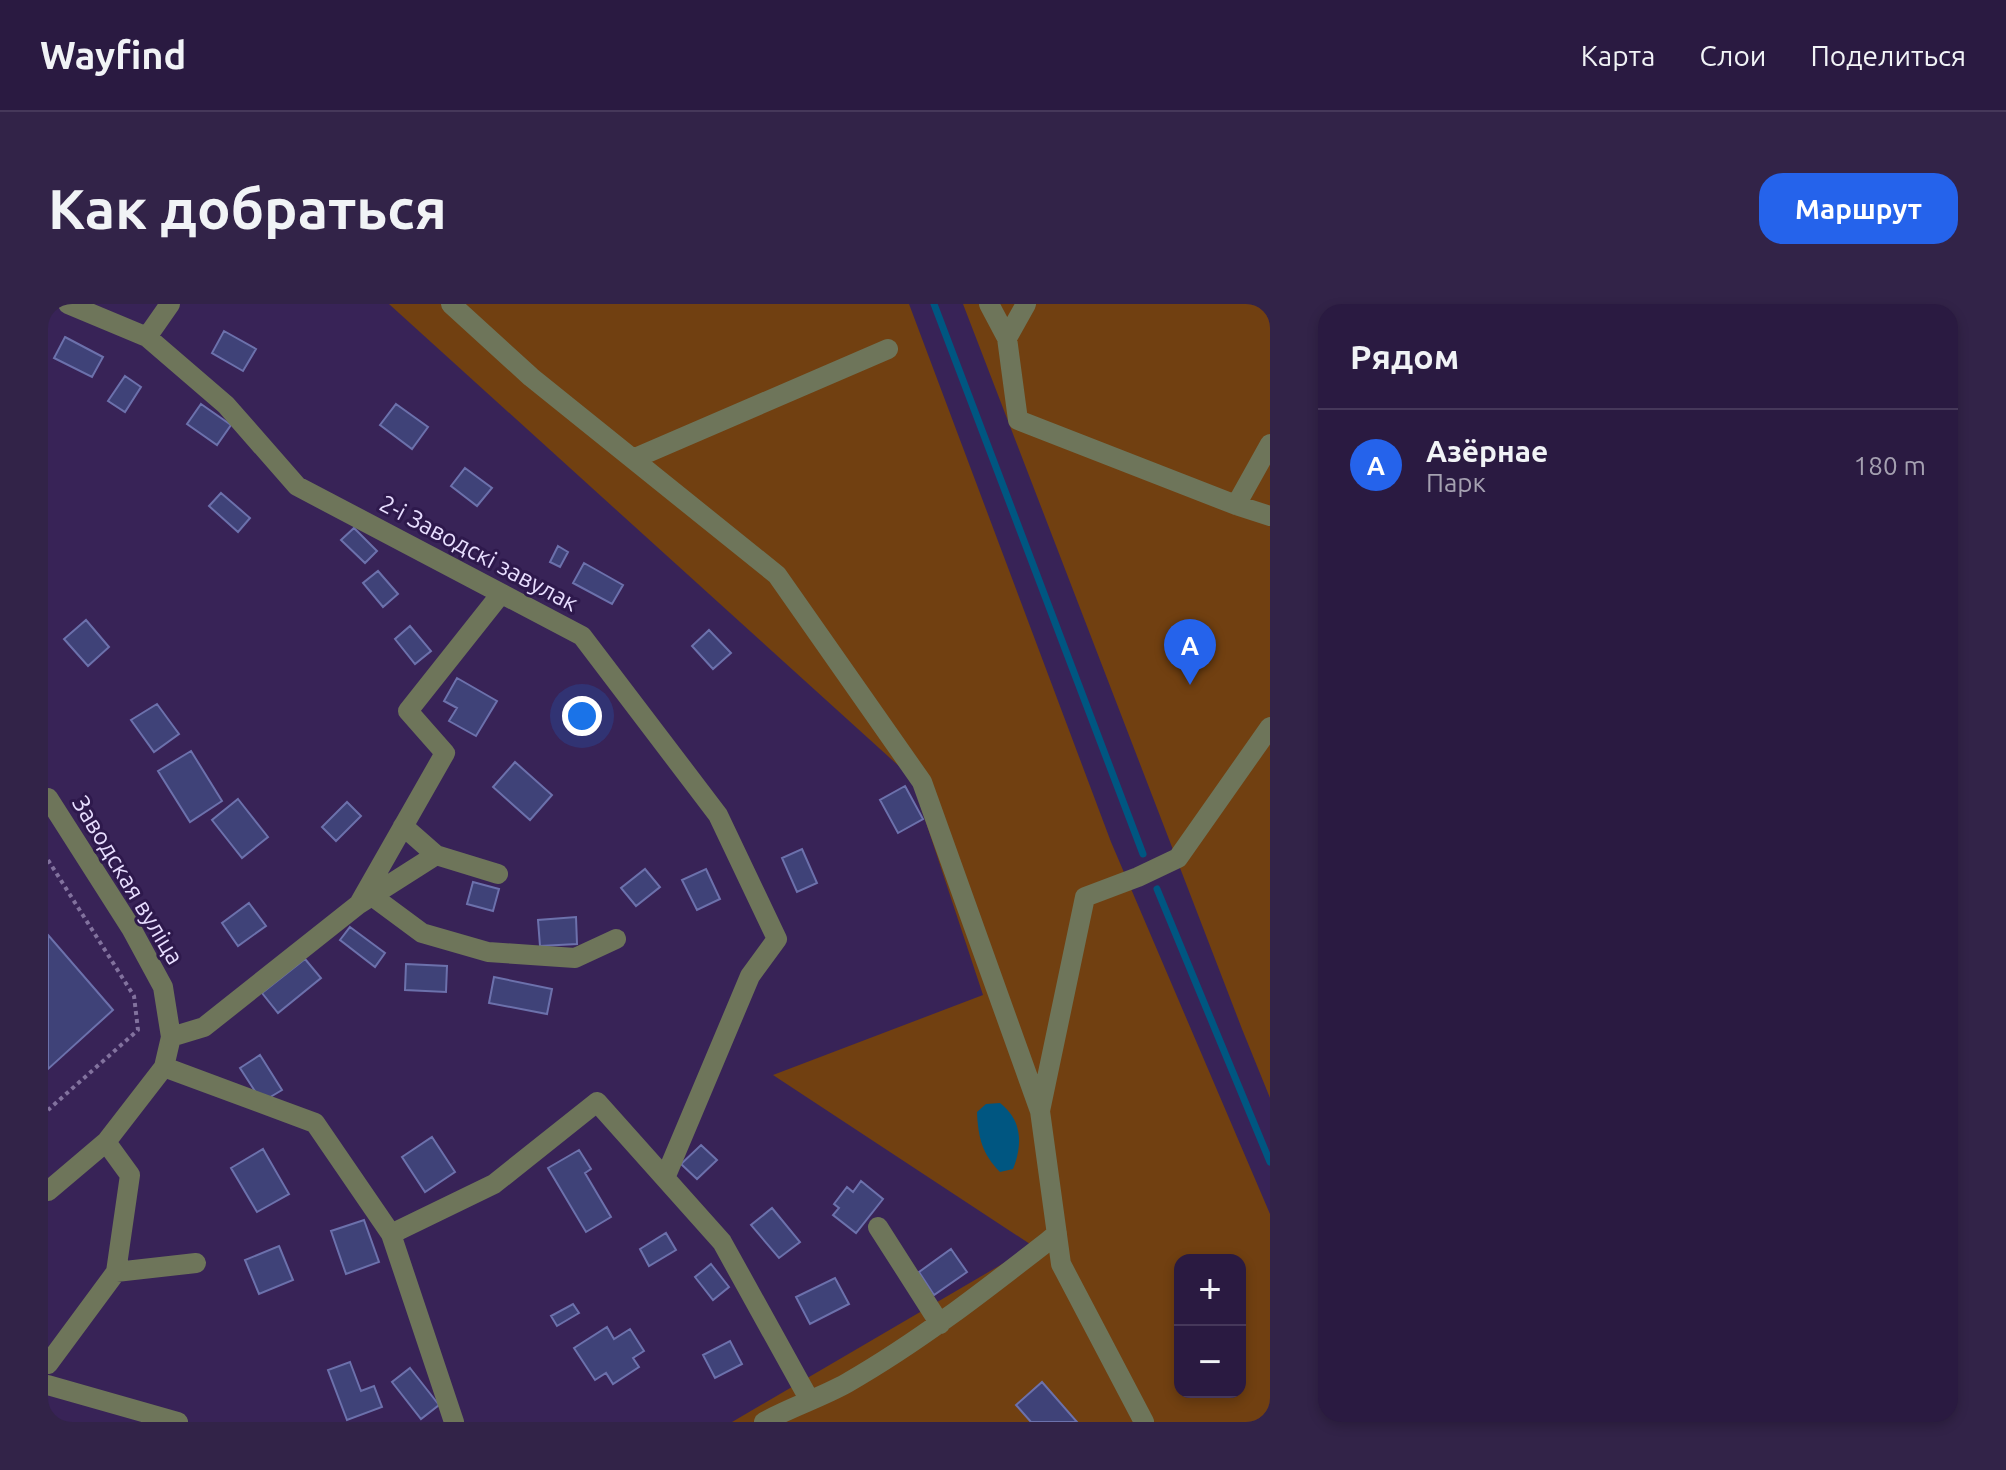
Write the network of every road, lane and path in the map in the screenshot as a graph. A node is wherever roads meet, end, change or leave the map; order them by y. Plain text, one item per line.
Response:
1 (68, 304) edge
2 (170, 304) edge
3 (451, 304) edge
4 (989, 304) edge
5 (1026, 304) edge
6 (147, 337) junction
7 (1007, 338) junction
8 (888, 349) dead end
9 (1270, 444) edge
10 (633, 459) junction
11 (1236, 505) junction
12 (1270, 516) edge
13 (500, 595) junction
14 (1270, 727) edge
15 (48, 798) edge
16 (403, 826) junction
17 (436, 855) junction
18 (48, 860) edge
19 (498, 874) dead end
20 (366, 900) junction
21 (616, 939) dead end
22 (171, 1037) junction
23 (164, 1067) junction
24 (48, 1110) edge
25 (1040, 1111) junction
26 (106, 1142) junction
27 (665, 1178) junction
28 (48, 1191) edge
29 (878, 1227) dead end
30 (391, 1234) junction
31 (1057, 1234) junction
32 (196, 1263) dead end
33 (116, 1272) junction
34 (940, 1324) junction
35 (48, 1364) edge
36 (48, 1385) edge
37 (809, 1399) junction
38 (178, 1422) edge
39 (454, 1422) edge
40 (764, 1422) edge
41 (1144, 1422) edge

1 - 6 street, 2-і Заводскі завулак
2 - 6 street
3 - 10 street
4 - 7 street
5 - 7 street
6 - 13 street, 2-і Заводскі завулак
7 - 11 street
8 - 10 street
9 - 11 street
10 - 25 street
11 - 12 street
13 - 16 street
13 - 27 street, 2-і Заводскі завулак
14 - 25 street
15 - 22 street, Заводская вуліца
16 - 17 street
16 - 20 street
17 - 19 street
17 - 20 street
18 - 24 path
20 - 21 street
20 - 22 street
22 - 23 street, Заводская вуліца
23 - 26 street, Заводская вуліца
23 - 30 street
25 - 31 street
26 - 28 street, Заводская вуліца
26 - 33 street
27 - 30 street
27 - 37 street
29 - 34 street
30 - 39 street
31 - 34 street
31 - 41 street
32 - 33 street
33 - 35 street
34 - 37 street
36 - 38 street
37 - 40 street

